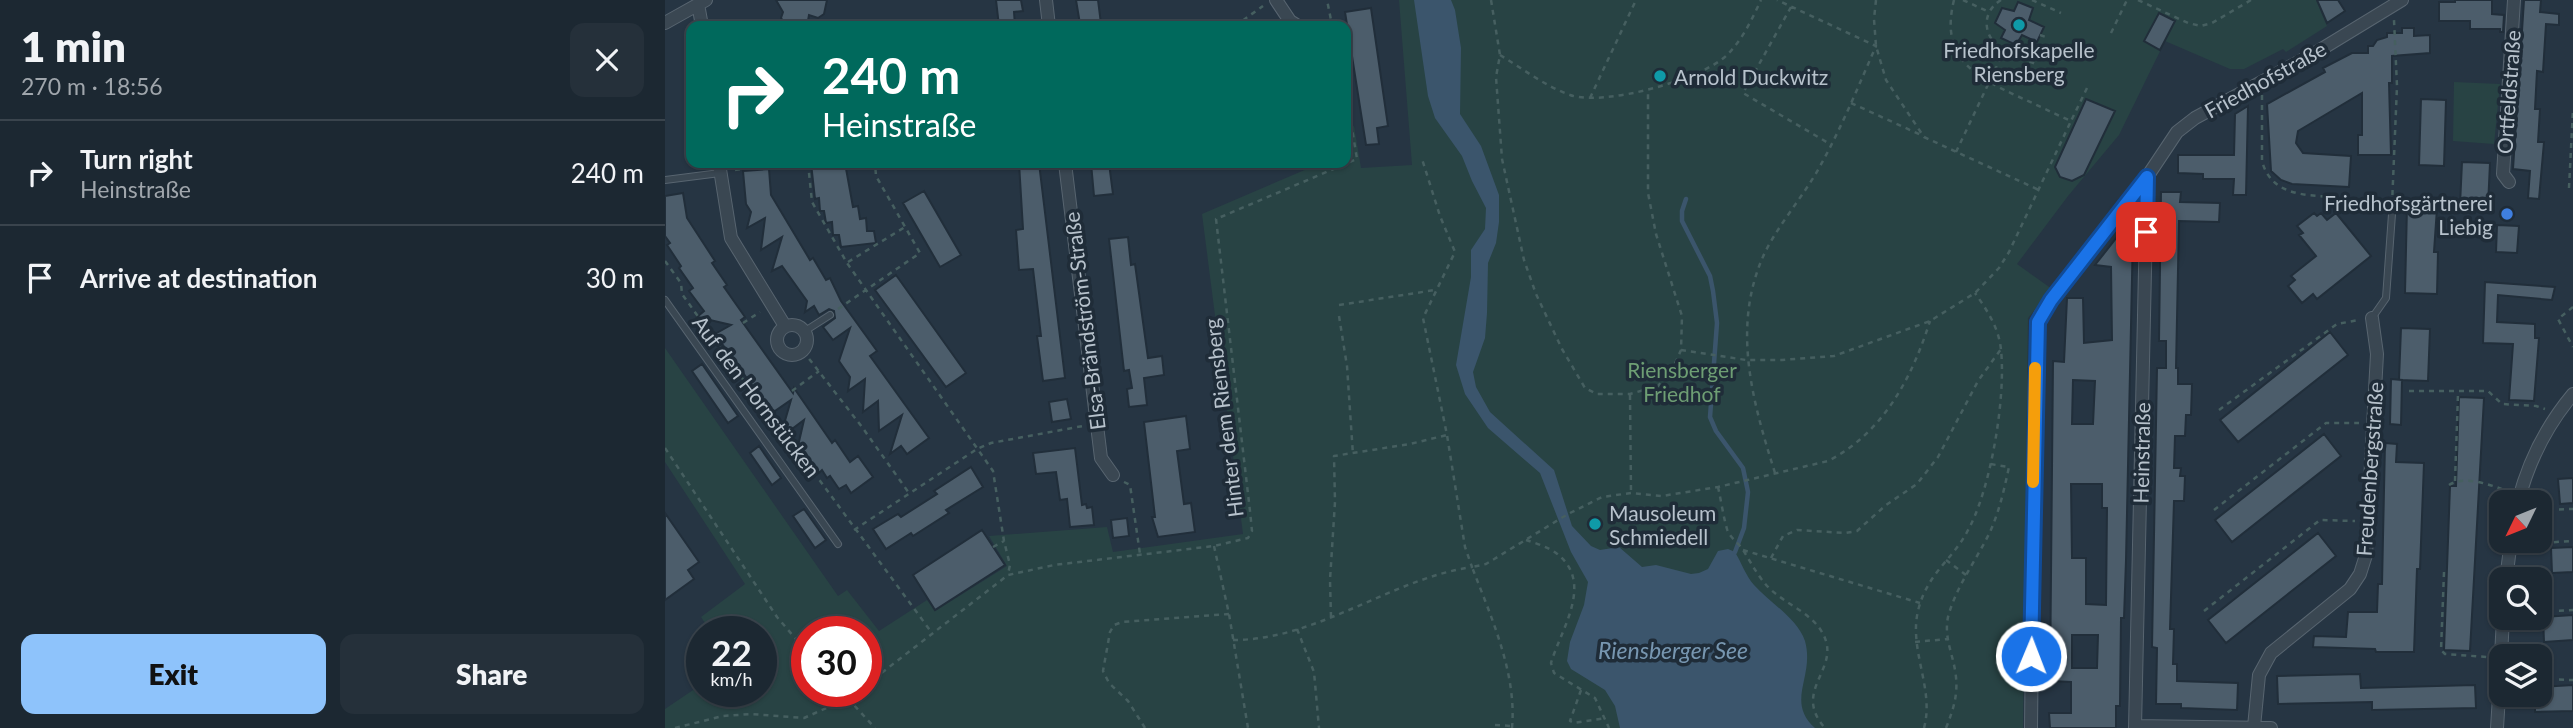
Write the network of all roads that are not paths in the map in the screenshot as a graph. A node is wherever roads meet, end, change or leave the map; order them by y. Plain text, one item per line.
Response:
1 (1046, 0) edge
2 (1274, 0) edge
3 (2514, 0) edge
4 (702, 2) edge
5 (2397, 3) edge
6 (702, 21) edge
7 (1048, 21) edge
8 (1290, 21) edge
9 (665, 23) edge
10 (720, 168) edge
11 (1066, 168) edge
12 (2147, 177) junction
13 (665, 180) edge
14 (2509, 182) dead end
15 (2392, 214) road end
16 (665, 300) edge
17 (830, 315) road end
18 (2372, 318) joint
19 (785, 326) junction
20 (806, 331) junction
21 (2573, 394) edge
22 (1113, 475) road end
23 (2522, 490) edge
24 (838, 544) dead end
25 (2498, 707) edge
26 (2135, 727) edge
27 (2254, 727) edge
28 (2031, 728) edge
29 (2271, 728) edge
30 (2497, 728) edge

1 - 7 street
2 - 8 street
3 - 14 street, Ortfeldstraße
4 - 6 street
4 - 9 street
5 - 12 street, Friedhofstraße
10 - 13 lane
10 - 19 street
11 - 22 street, Elsa-Brändström-Straße
12 - 26 street, Heinstraße
12 - 28 street, Friedhofstraße
15 - 18 lane
16 - 24 lane, Auf den Hornstücken
17 - 20 lane
18 - 27 street, Freudenbergstraße
19 - 20 street
19 - 20 street
21 - 23 street
25 - 30 street
26 - 27 street
27 - 29 street

